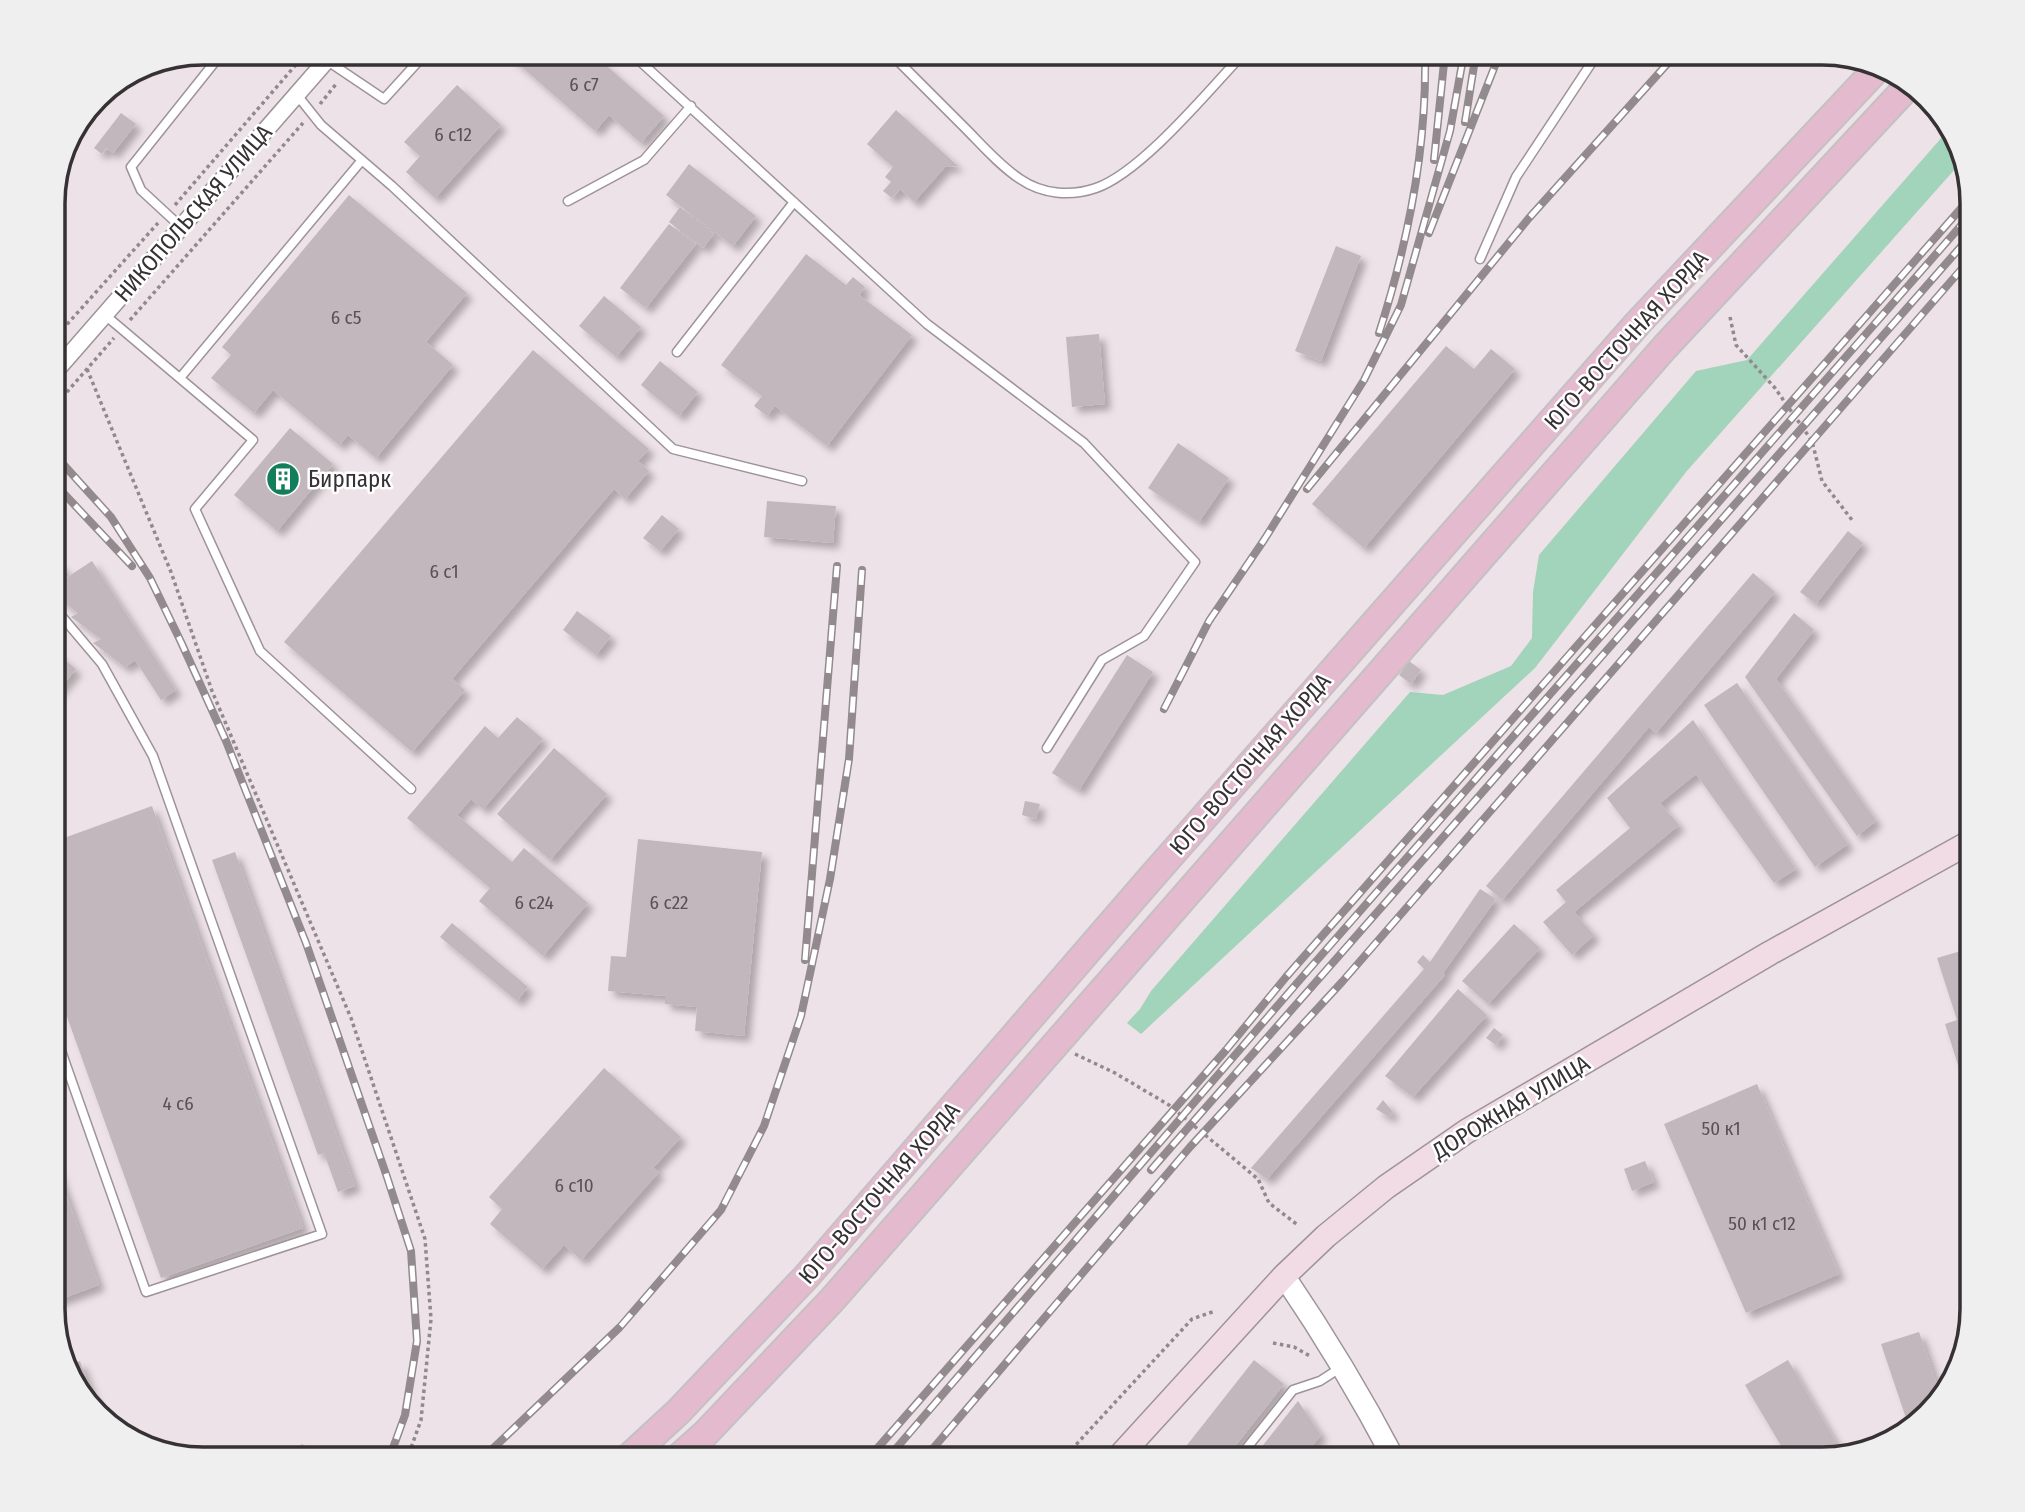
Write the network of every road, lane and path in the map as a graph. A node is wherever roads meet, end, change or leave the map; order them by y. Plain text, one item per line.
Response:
1 (212, 65) edge
2 (295, 65) edge
3 (322, 65) edge
4 (338, 65) edge
5 (414, 65) edge
6 (645, 65) edge
7 (903, 65) edge
8 (1231, 65) edge
9 (1589, 65) edge
10 (345, 73) junction
11 (1872, 74) edge
12 (1904, 92) edge
13 (297, 95) junction
14 (691, 106) junction
15 (312, 113) junction
16 (362, 160) junction
17 (568, 201) dead end
18 (794, 202) junction
19 (167, 214) junction
20 (181, 227) junction
21 (1480, 259) dead end
22 (105, 314) junction
23 (1730, 317) dead end
24 (65, 327) edge
25 (122, 329) junction
26 (677, 352) dead end
27 (65, 360) edge
28 (87, 369) junction
29 (180, 378) junction
30 (65, 394) edge
31 (802, 481) dead end
32 (1852, 520) dead end
33 (65, 620) edge
34 (1047, 748) dead end
35 (411, 789) dead end
36 (1960, 848) edge
37 (1054, 1044) junction
38 (65, 1062) edge
39 (1299, 1226) dead end
40 (1284, 1276) junction
41 (1215, 1311) dead end
42 (1273, 1343) dead end
43 (1310, 1356) dead end
44 (1342, 1367) junction
45 (412, 1447) edge
46 (641, 1447) edge
47 (691, 1447) edge
48 (1074, 1447) edge
49 (1129, 1447) edge
50 (1248, 1447) edge
51 (1388, 1447) edge

1 - 19 lane
2 - 19 path
3 - 13 street, НИКОПОЛЬСКАЯ УЛИЦА
4 - 10 lane
5 - 10 lane
6 - 14 lane
7 - 8 lane
9 - 21 lane
10 - 15 path
11 - 46 main road, ЮГО-ВОСТОЧНАЯ ХОРДА
12 - 37 main road, ЮГО-ВОСТОЧНАЯ ХОРДА
13 - 15 lane
13 - 20 street, НИКОПОЛЬСКАЯ УЛИЦА
14 - 17 lane
14 - 18 lane
15 - 16 lane
15 - 25 path
16 - 29 lane
16 - 31 lane
18 - 26 lane
18 - 34 lane
19 - 20 lane
19 - 24 path
20 - 22 street, НИКОПОЛЬСКАЯ УЛИЦА
22 - 25 lane
22 - 27 street, НИКОПОЛЬСКАЯ УЛИЦА
23 - 32 path
25 - 28 path
25 - 29 lane
28 - 30 path
28 - 45 path
29 - 35 lane
33 - 38 lane
36 - 40 main road, ДОРОЖНАЯ УЛИЦА
37 - 39 path
37 - 47 main road, ЮГО-ВОСТОЧНАЯ ХОРДА
40 - 44 street
40 - 49 main road, ДОРОЖНАЯ УЛИЦА
41 - 48 path
42 - 43 path
44 - 50 lane
44 - 51 street

